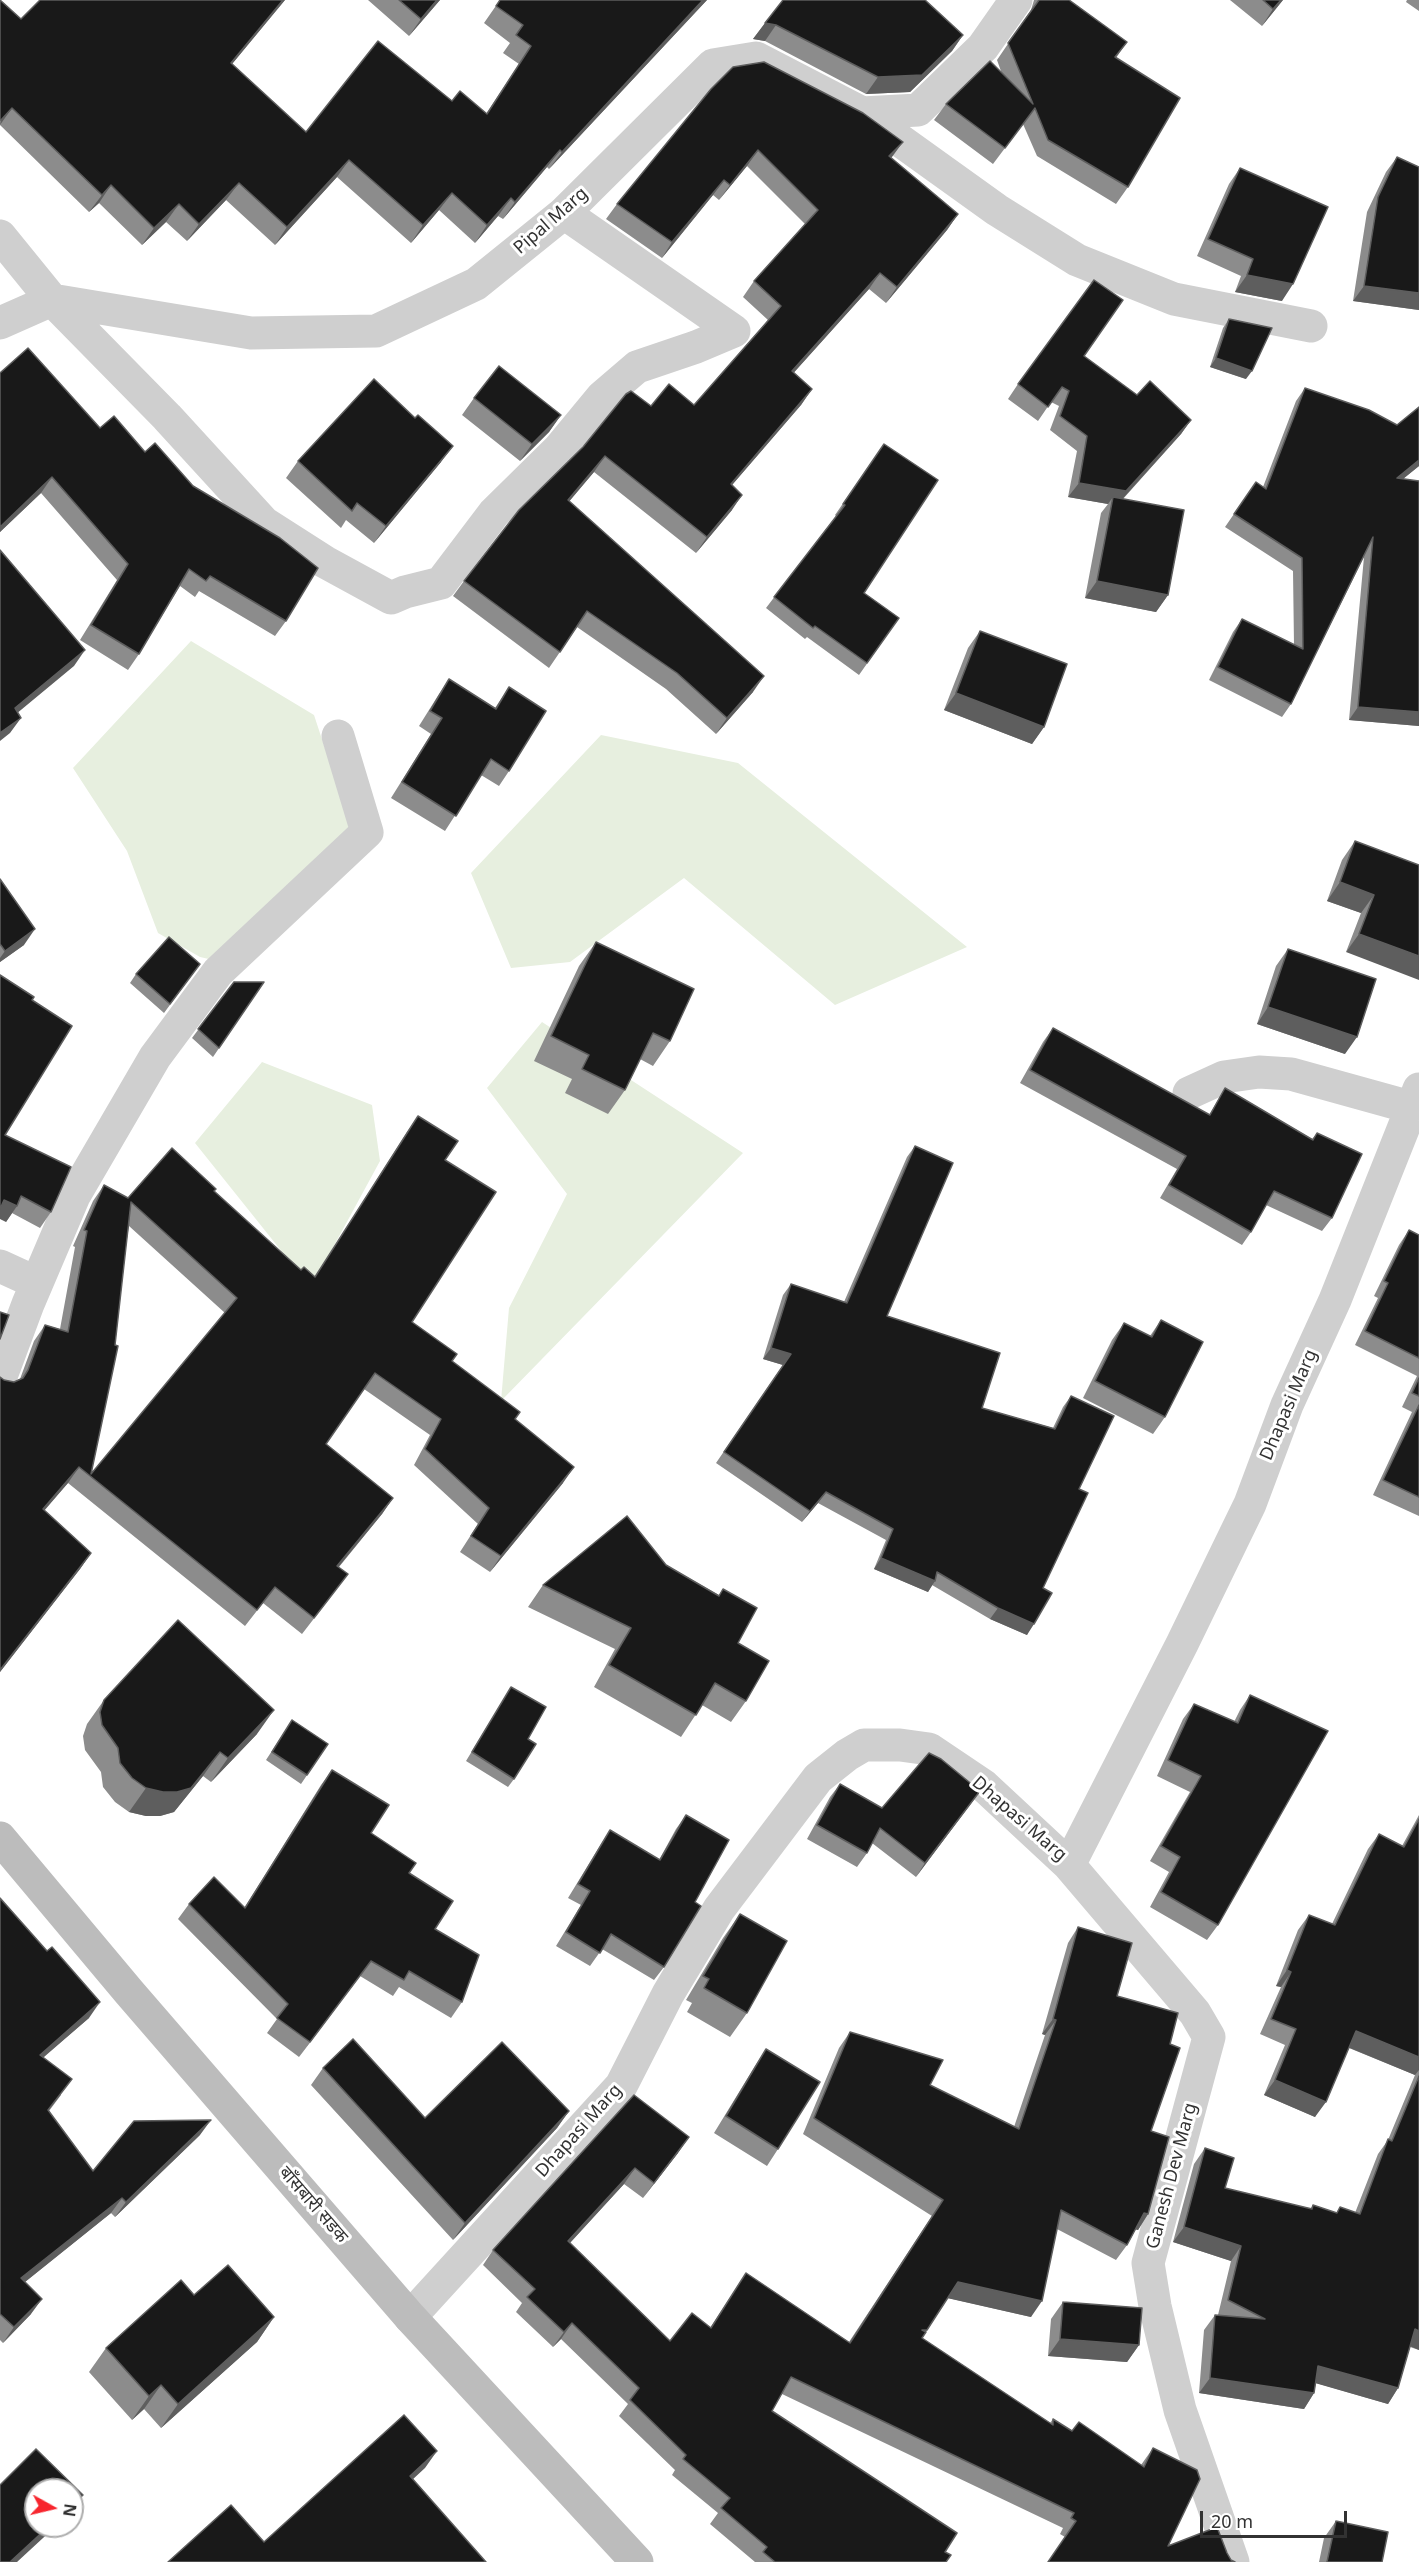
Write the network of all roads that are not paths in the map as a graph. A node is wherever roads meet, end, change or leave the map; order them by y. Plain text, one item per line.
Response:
1 (1016, 0) edge
2 (862, 113) junction
3 (564, 213) junction
4 (0, 236) edge
5 (52, 300) junction
6 (0, 322) edge
7 (1311, 327) dead end
8 (338, 736) dead end
9 (1190, 1093) dead end
10 (1412, 1118) edge
11 (0, 1266) edge
12 (37, 1283) junction
13 (0, 1379) edge
14 (0, 1838) edge
15 (1069, 1865) junction
16 (410, 2317) junction
17 (637, 2562) edge
18 (1233, 2562) edge

1 - 2 street
2 - 3 street, Pipal Marg
2 - 7 street, Pipal Marg
3 - 5 street, Pipal Marg
3 - 5 street
4 - 5 street
5 - 6 street
8 - 12 street
9 - 10 street
10 - 15 street, Dhapasi Marg
11 - 12 street
12 - 13 street
14 - 16 main road, बाँसबारी सडक
15 - 16 street, Dhapasi Marg
15 - 18 street, Ganesh Dev Marg
16 - 17 main road, बाँसबारी सडक

